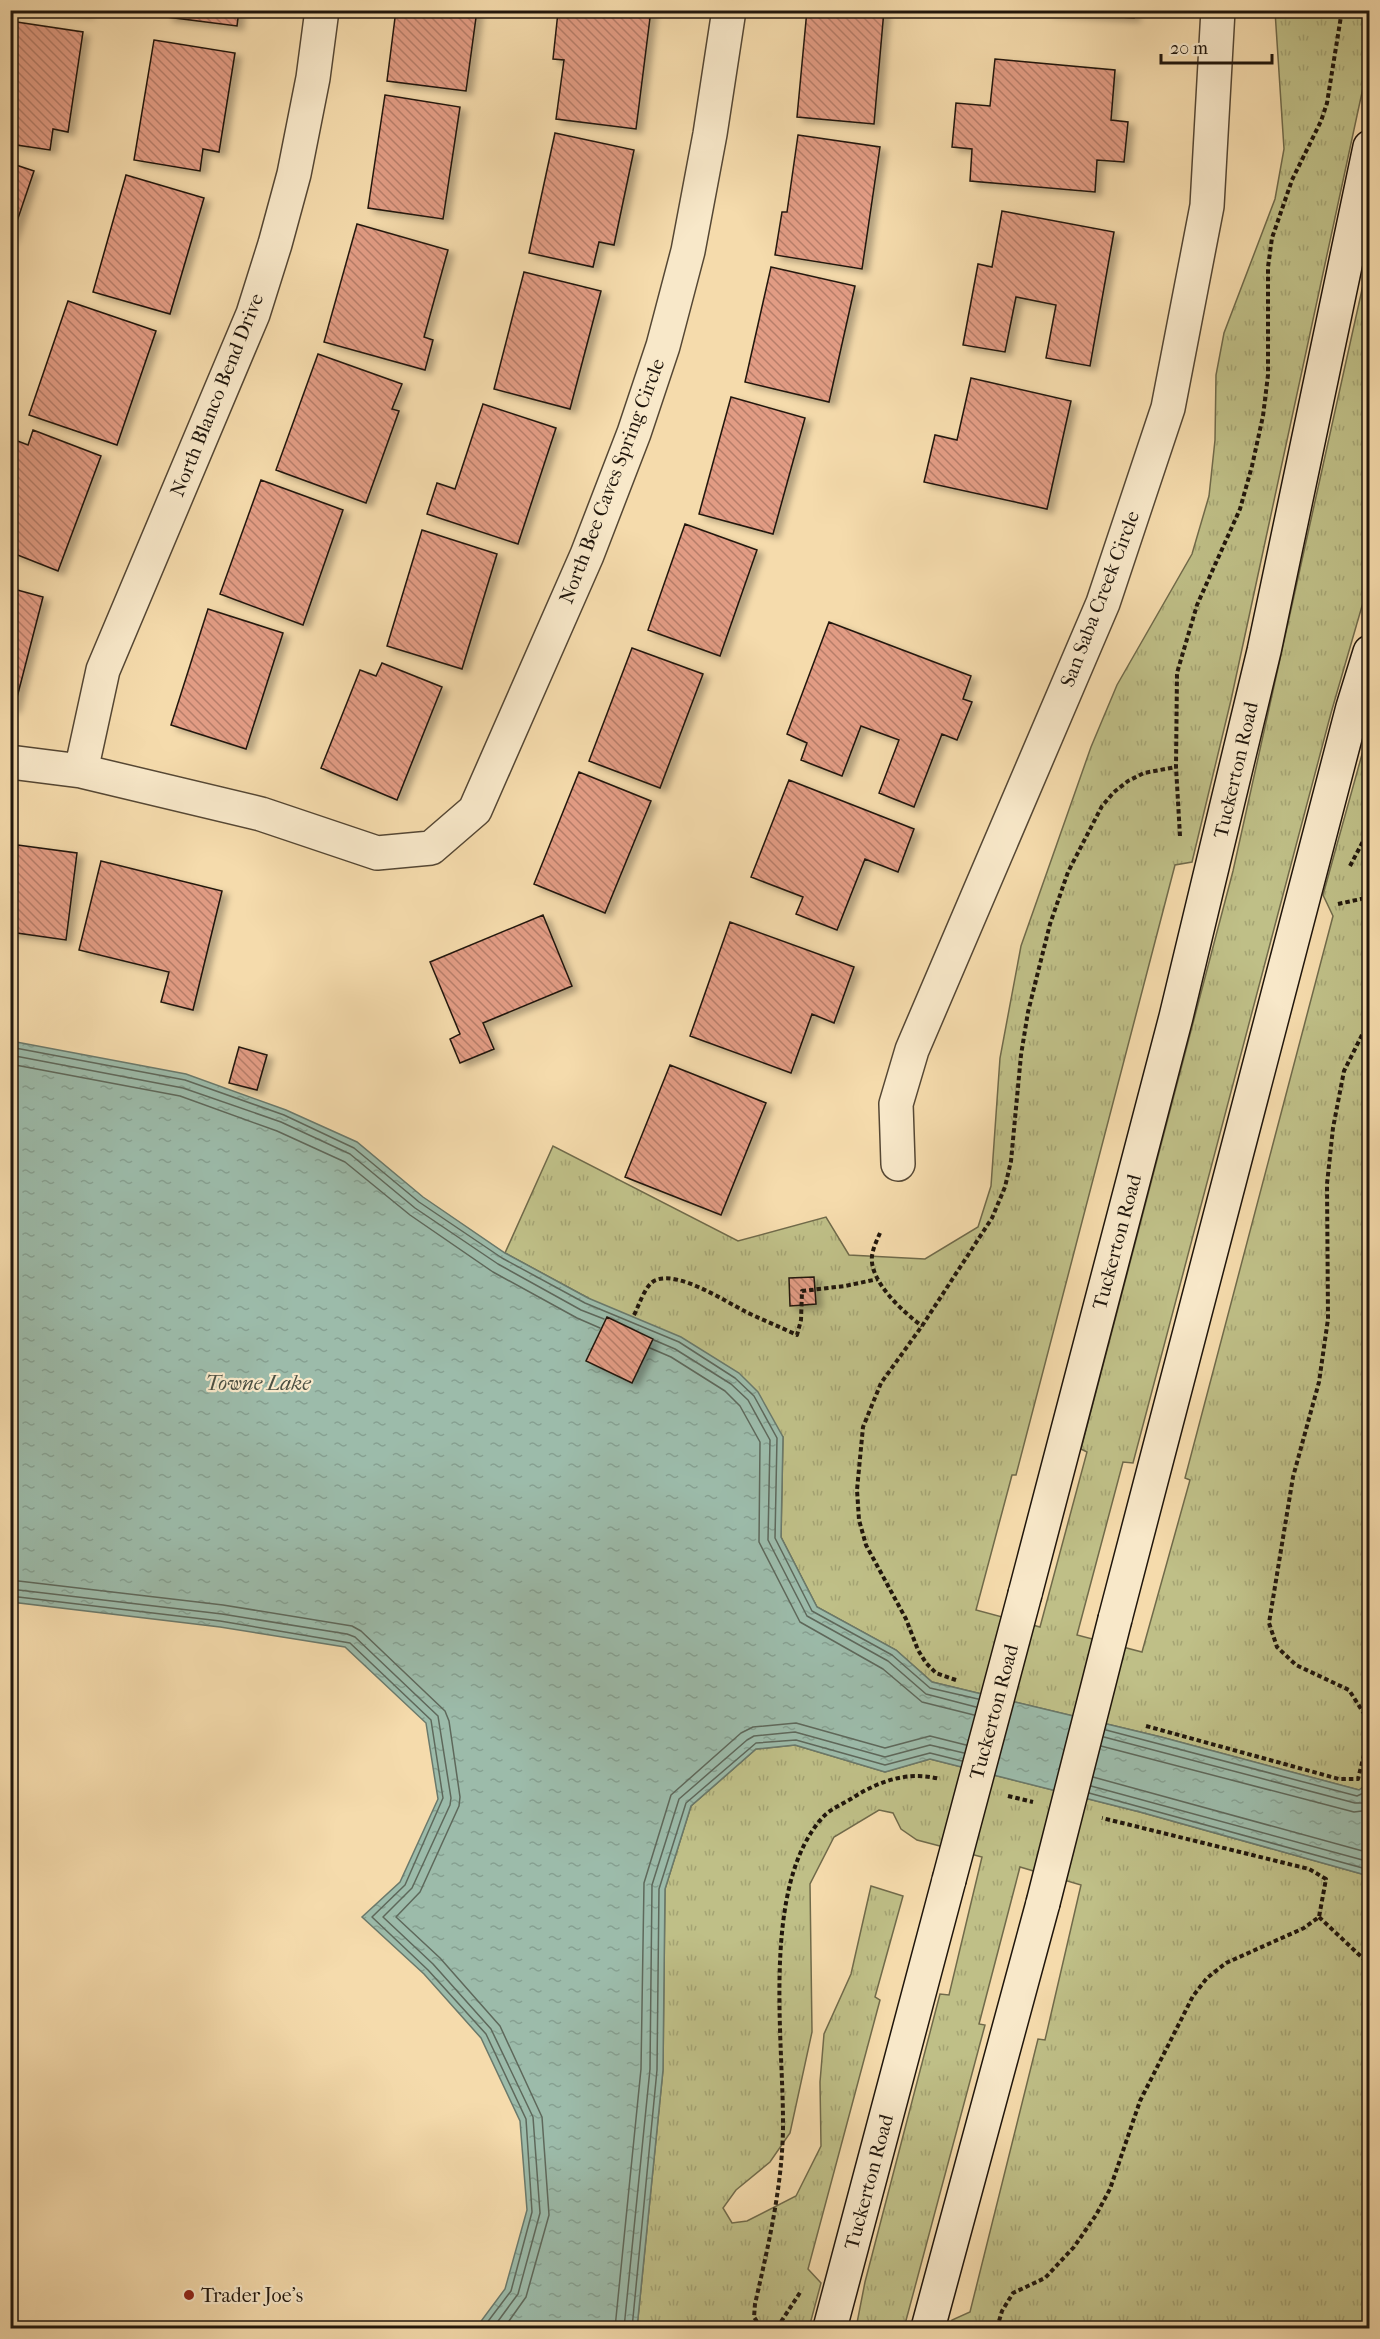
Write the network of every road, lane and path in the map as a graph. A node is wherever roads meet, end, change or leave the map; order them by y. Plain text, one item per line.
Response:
1 (322, 10) edge
2 (729, 10) edge
3 (1218, 10) edge
4 (1342, 10) edge
5 (1370, 147) edge
6 (1370, 652) edge
7 (10, 762) edge
8 (1176, 767) junction
9 (81, 771) junction
10 (1180, 837) dead end
11 (1370, 1014) edge
12 (898, 1164) dead end
13 (880, 1233) dead end
14 (878, 1279) junction
15 (634, 1315) dead end
16 (922, 1326) junction
17 (956, 1680) dead end
18 (1370, 1723) edge
19 (1146, 1726) dead end
20 (1370, 1730) edge
21 (1318, 1917) dead end
22 (1370, 1965) edge
23 (830, 2328) edge
24 (928, 2328) edge

1 - 9 main road, North Blanco Bend Drive
2 - 9 main road, North Bee Caves Spring Circle
3 - 12 main road, San Saba Creek Circle
4 - 8 path
5 - 23 main road, Tuckerton Road, bridge
6 - 24 main road, bridge
7 - 9 main road
8 - 10 path
8 - 16 path
11 - 18 path
13 - 14 path
14 - 15 path
14 - 16 path
16 - 17 path
19 - 20 path
21 - 22 path

